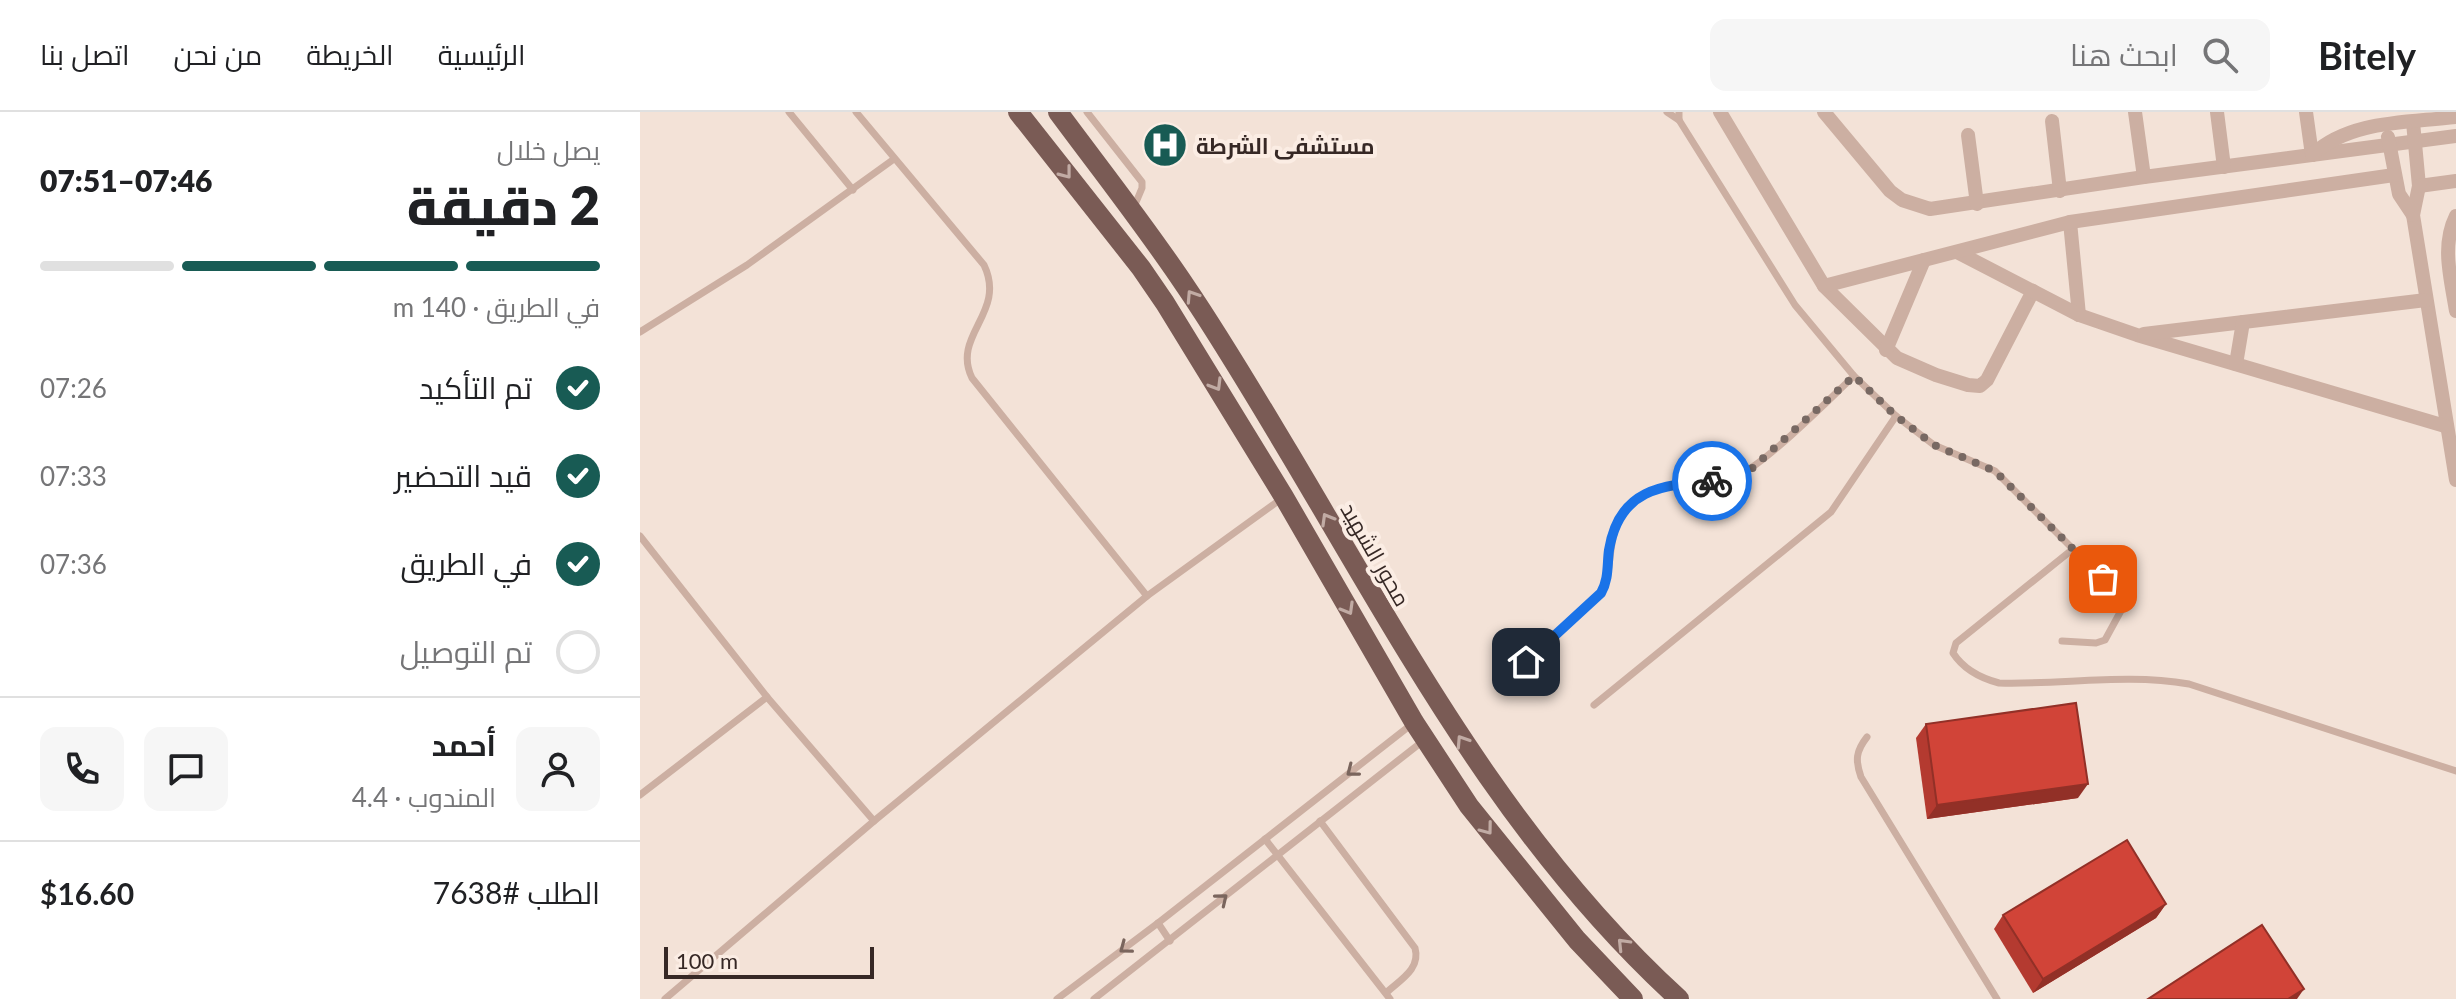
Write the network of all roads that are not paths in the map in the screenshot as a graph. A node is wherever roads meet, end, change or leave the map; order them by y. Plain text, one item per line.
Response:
1 (789, 112) edge
2 (856, 112) edge
3 (1018, 112) edge
4 (1058, 112) edge
5 (1087, 112) edge
6 (1667, 112) edge
7 (1720, 112) edge
8 (1824, 112) edge
9 (2135, 112) edge
10 (2217, 112) edge
11 (2306, 112) edge
12 (1679, 116) edge
13 (2456, 117) edge
14 (2052, 121) dead end
15 (2413, 122) junction
16 (2388, 125) junction
17 (1968, 135) dead end
18 (2456, 136) edge
19 (2415, 142) junction
20 (2389, 145) junction
21 (2312, 155) junction
22 (894, 159) junction
23 (2224, 167) junction
24 (2394, 175) junction
25 (2144, 177) junction
26 (2456, 181) edge
27 (2419, 186) junction
28 (853, 190) junction
29 (2060, 191) junction
30 (1977, 204) junction
31 (1132, 212) junction
32 (2413, 215) junction
33 (2456, 216) edge
34 (2070, 222) junction
35 (1957, 252) junction
36 (1924, 260) junction
37 (1824, 286) junction
38 (2033, 291) junction
39 (2426, 300) junction
40 (2456, 311) edge
41 (2079, 315) junction
42 (2243, 322) junction
43 (640, 332) edge
44 (2137, 335) junction
45 (1886, 350) junction
46 (2236, 364) junction
47 (1854, 376) junction
48 (1896, 416) junction
49 (2445, 426) junction
50 (2456, 480) edge
51 (1284, 497) junction
52 (640, 536) edge
53 (2073, 549) junction
54 (1147, 596) junction
55 (2062, 641) dead end
56 (1526, 662) dead end
57 (767, 697) junction
58 (1594, 705) dead end
59 (1419, 731) junction
60 (1867, 737) dead end
61 (2456, 771) edge
62 (640, 795) edge
63 (874, 821) junction
64 (1320, 821) junction
65 (1265, 839) junction
66 (1277, 854) junction
67 (1158, 923) junction
68 (1170, 941) junction
69 (1388, 996) edge
70 (1096, 998) edge
71 (665, 999) edge
72 (1057, 999) edge
73 (1633, 999) edge
74 (1679, 999) edge
75 (1997, 999) edge

1 - 28 lane
2 - 22 lane
3 -> 51 main road
4 - 31 main road, محور الشهيد
5 - 31 lane
6 - 12 lane
7 - 37 street
8 - 30 street
9 - 25 street
10 - 23 street
11 - 21 street
12 - 47 lane
13 - 15 street
14 - 29 street
15 - 16 street
15 - 19 street
16 - 20 street
16 - 21 street
17 - 30 street
18 - 19 street
19 - 20 street
19 - 27 street
20 - 21 street
20 - 24 street
21 - 23 street
22 - 28 lane
22 - 54 lane
23 - 25 street
24 - 32 street
24 - 34 street
25 - 29 street
26 - 27 street
27 - 32 street
28 - 43 lane
29 - 30 street
74 -> 31 main road, محور الشهيد
32 - 39 street
33 - 40 street
34 - 35 street
34 - 41 street
35 - 36 street
35 - 38 street
36 - 37 street
36 - 45 street
37 - 45 street
38 - 41 street
38 - 45 street
39 - 42 street
39 - 49 street
41 - 44 street
42 - 44 street
42 - 46 street
44 - 46 street
46 - 49 street
47 - 48 lane
47 - 56 lane
48 - 53 lane
48 - 58 lane
49 - 50 street
51 - 54 lane
51 -> 59 main road
52 - 57 lane
53 - 55 lane
53 - 61 lane
54 - 63 lane
57 - 62 lane
57 - 63 lane
59 - 64 lane
59 -> 65 lane
59 -> 73 main road
60 - 75 lane
63 - 71 lane
64 - 66 lane
64 - 69 lane
65 - 66 lane
65 - 67 lane
68 -> 66 lane
66 - 69 lane
67 - 68 lane
67 -> 72 lane
68 - 70 lane

